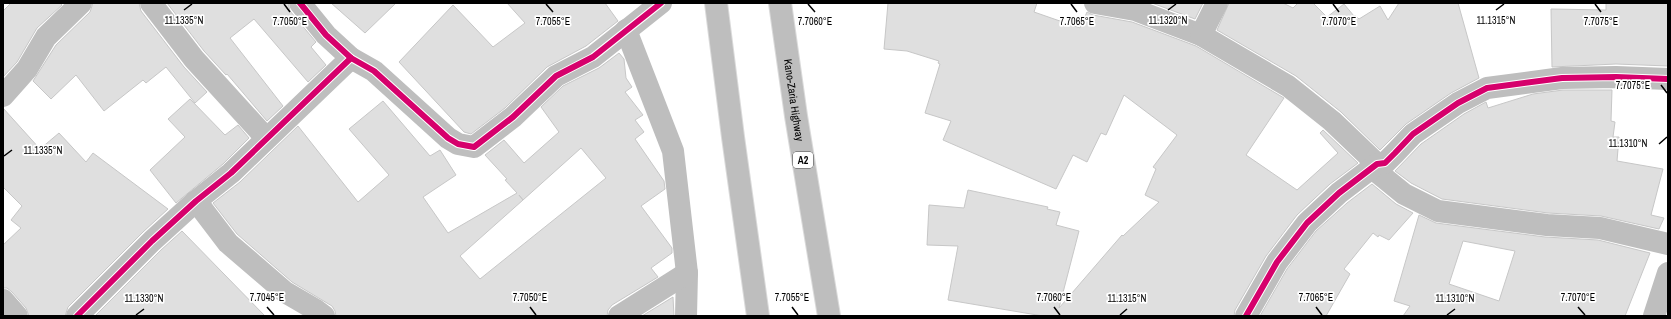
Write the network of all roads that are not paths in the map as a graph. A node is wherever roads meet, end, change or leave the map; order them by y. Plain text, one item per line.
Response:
1 (82, 3) edge
2 (151, 3) edge
3 (300, 3) edge
4 (661, 3) edge
5 (716, 3) edge
6 (780, 3) edge
7 (1095, 3) edge
8 (1217, 3) edge
9 (626, 30) junction
10 (1201, 35) junction
11 (351, 58) junction
12 (1668, 79) edge
13 (3, 96) edge
14 (266, 138) junction
15 (1374, 166) junction
16 (196, 201) junction
17 (1668, 244) edge
18 (687, 273) junction
19 (1668, 273) edge
20 (3, 300) edge
21 (17, 316) edge
22 (77, 316) edge
23 (324, 316) edge
24 (619, 316) edge
25 (686, 316) edge
26 (758, 316) edge
27 (829, 316) edge
28 (1246, 316) edge
29 (1654, 316) edge

1 - 13 main road
2 - 14 main road
3 - 11 main road
4 - 9 main road
5 - 26 main road
6 - 27 main road, Kano-Zaria Highway / A2
7 - 10 main road
8 - 10 main road
9 - 11 main road
9 - 18 main road
10 - 15 main road
11 - 14 main road
12 - 15 main road
14 - 16 main road
15 - 17 main road
15 - 28 main road
16 - 22 main road
16 - 23 main road
18 - 24 main road
18 - 25 main road
19 - 29 main road
20 - 21 main road

